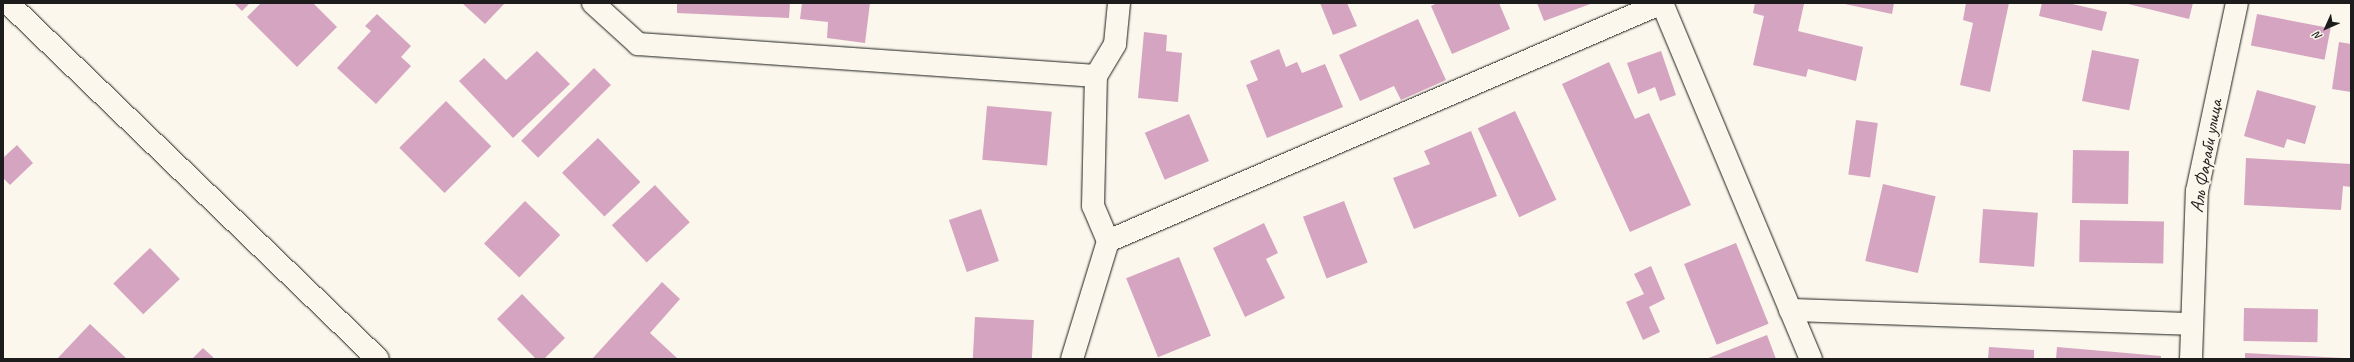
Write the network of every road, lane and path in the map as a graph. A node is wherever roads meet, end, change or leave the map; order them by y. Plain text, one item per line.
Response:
1 (8, 3) edge
2 (593, 3) edge
3 (1119, 3) edge
4 (1662, 3) edge
5 (2237, 3) edge
6 (1096, 76) junction
7 (1108, 241) junction
8 (1790, 310) junction
9 (2191, 324) junction
10 (378, 359) edge
11 (1072, 359) edge
12 (1811, 359) edge
13 (2191, 359) edge

1 - 10 street
2 - 6 street
3 - 6 street
4 - 7 street
4 - 8 street
5 - 9 street, Аль Фараби улица
6 - 7 street
7 - 11 street
8 - 9 street
8 - 12 street
9 - 13 street, Аль Фараби улица

